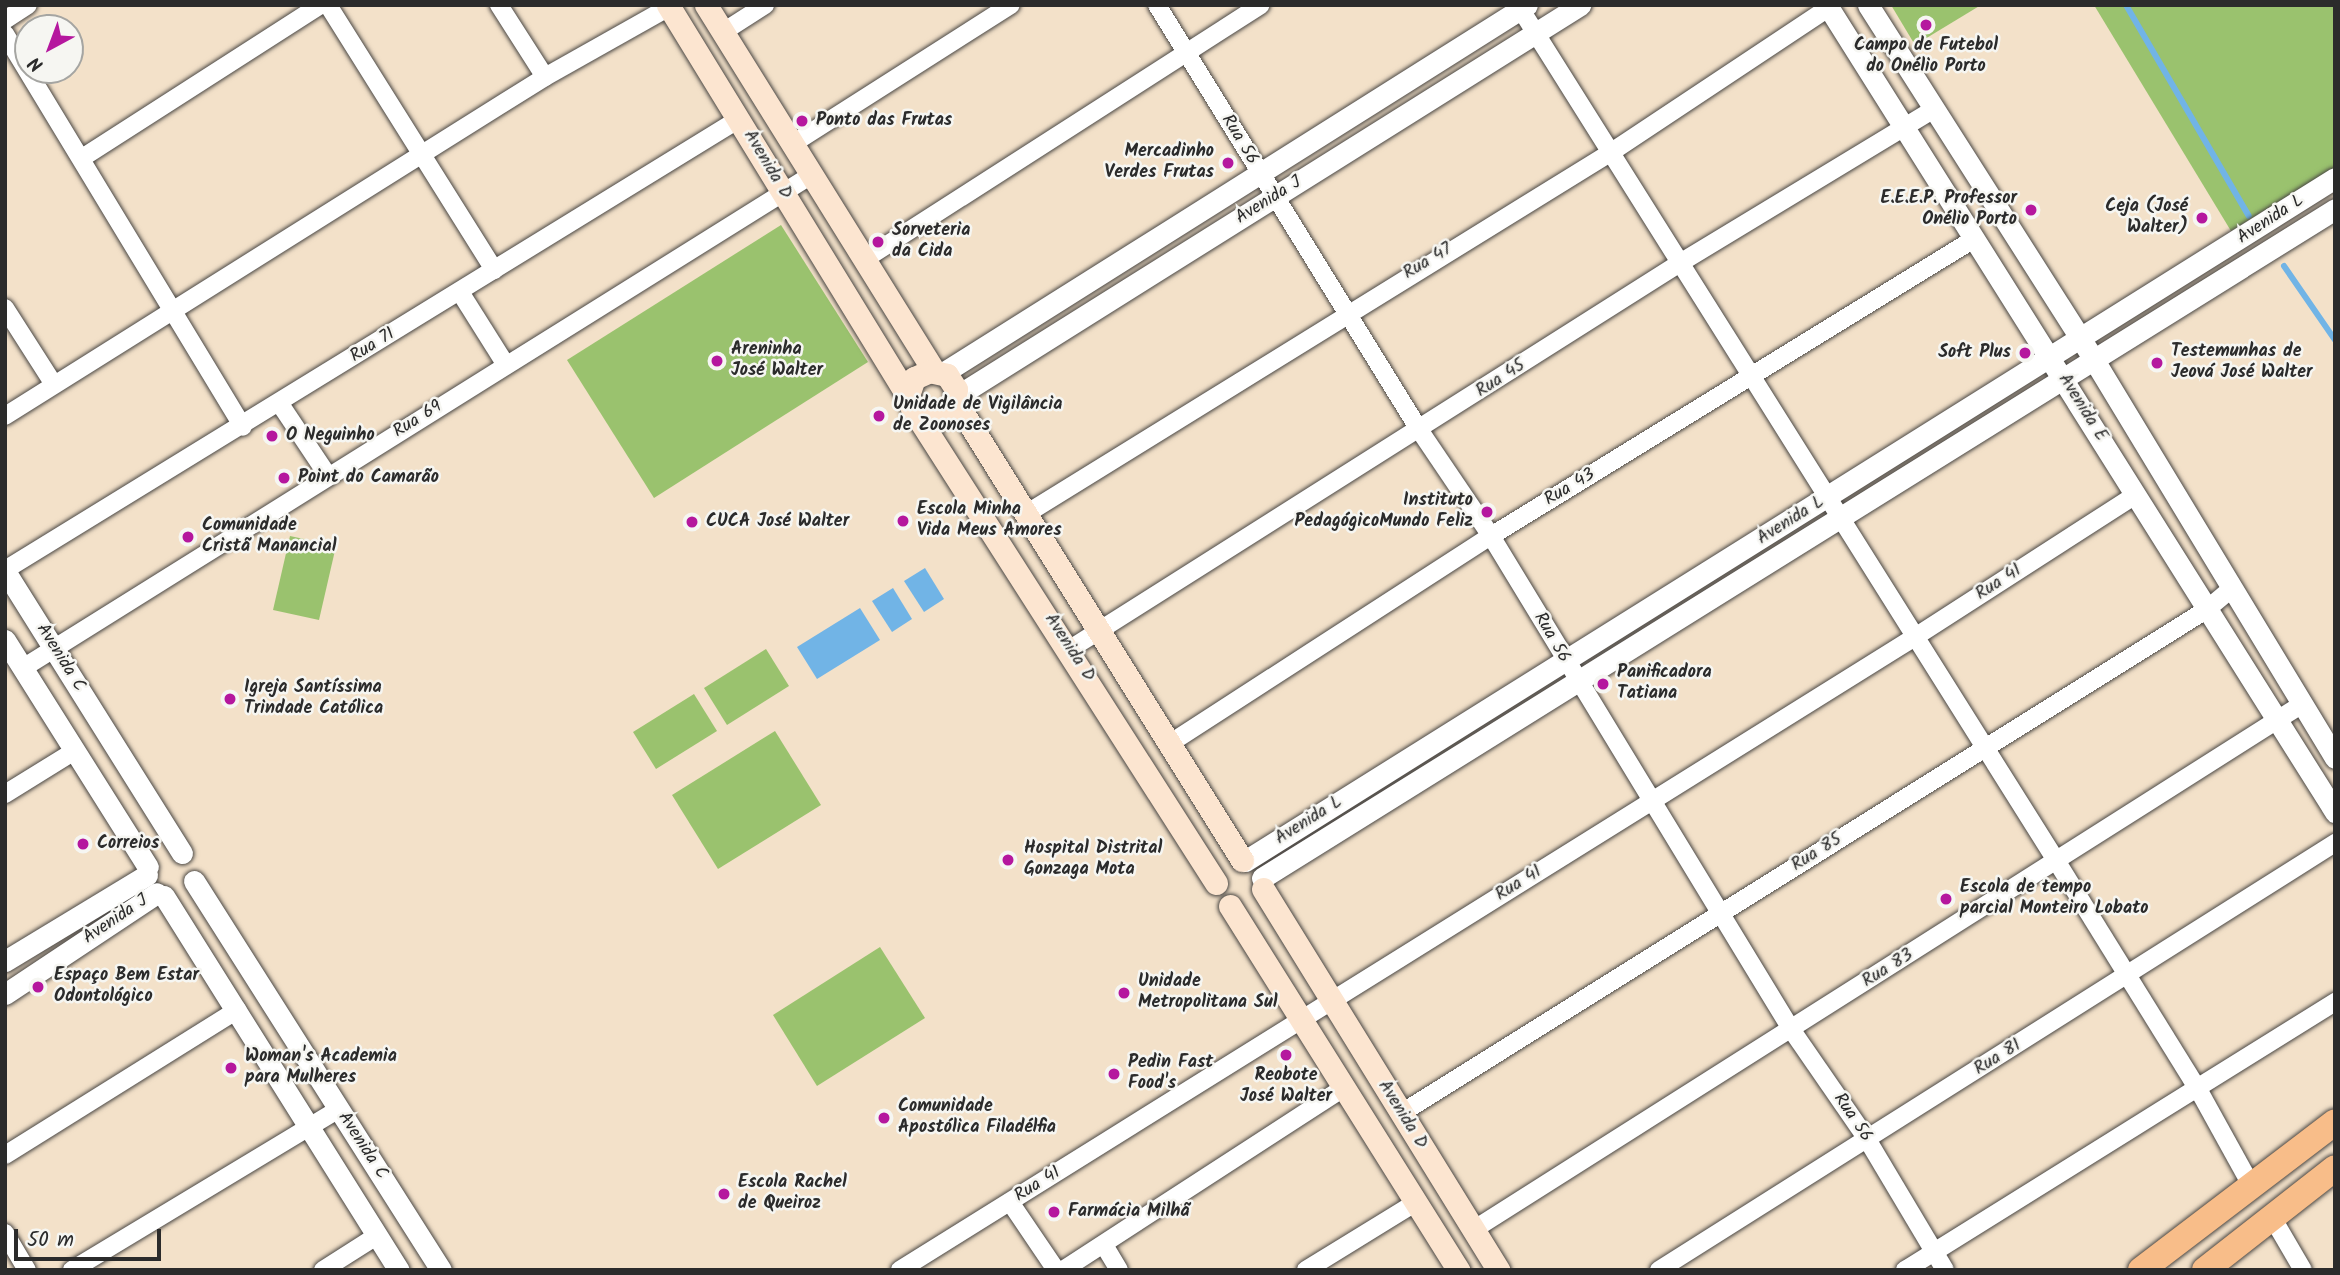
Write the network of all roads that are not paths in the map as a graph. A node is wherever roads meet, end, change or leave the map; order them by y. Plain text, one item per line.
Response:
1 (28, 5) edge
2 (320, 5) edge
3 (328, 5) edge
4 (499, 5) edge
5 (706, 5) edge
6 (765, 5) edge
7 (1011, 5) edge
8 (1157, 5) edge
9 (1261, 5) edge
10 (1580, 5) edge
11 (1868, 5) edge
12 (668, 6) edge
13 (1522, 7) edge
14 (1827, 7) edge
15 (5, 20) edge
16 (723, 32) junction
17 (1534, 33) junction
18 (5, 34) edge
19 (1186, 51) junction
20 (544, 77) junction
21 (1933, 110) junction
22 (739, 119) junction
23 (1904, 129) junction
24 (794, 144) junction
25 (1613, 151) junction
26 (82, 158) junction
27 (422, 158) junction
28 (813, 174) junction
29 (1261, 177) junction
30 (2335, 178) edge
31 (782, 191) junction
32 (1275, 198) junction
33 (2335, 209) edge
34 (1974, 239) junction
35 (865, 259) junction
36 (1680, 263) junction
37 (494, 270) junction
38 (460, 292) junction
39 (5, 308) edge
40 (170, 310) junction
41 (1349, 310) junction
42 (2081, 341) junction
43 (2050, 358) junction
44 (2094, 360) junction
45 (506, 365) junction
46 (938, 372) junction
47 (1752, 378) junction
48 (2063, 378) junction
49 (53, 383) junction
50 (956, 399) junction
51 (281, 404) junction
52 (914, 406) junction
53 (5, 416) edge
54 (243, 427) junction
55 (1420, 431) junction
56 (328, 476) junction
57 (2135, 495) junction
58 (1829, 498) junction
59 (1026, 514) junction
60 (1841, 517) junction
61 (1491, 536) junction
62 (5, 570) edge
63 (2231, 589) junction
64 (2206, 610) junction
65 (1099, 631) junction
66 (1915, 637) junction
67 (5, 640) edge
68 (54, 648) junction
69 (1070, 649) junction
70 (1564, 661) junction
71 (23, 668) junction
72 (1576, 680) junction
73 (2301, 705) junction
74 (2276, 721) junction
75 (1169, 744) junction
76 (1985, 747) junction
77 (73, 752) junction
78 (2335, 758) edge
79 (5, 794) edge
80 (1651, 801) junction
81 (2335, 812) edge
82 (2335, 843) edge
83 (182, 853) junction
84 (1243, 861) junction
85 (2057, 862) junction
86 (194, 881) junction
87 (154, 883) junction
88 (1216, 883) junction
89 (1262, 883) junction
90 (1230, 906) junction
91 (1720, 914) junction
92 (5, 961) edge
93 (2128, 977) junction
94 (5, 994) edge
95 (1331, 1000) junction
96 (2335, 1002) edge
97 (237, 1010) junction
98 (1302, 1020) junction
99 (1791, 1029) junction
100 (1343, 1088) junction
101 (2197, 1089) junction
102 (338, 1109) junction
103 (1400, 1114) junction
104 (2335, 1122) edge
105 (311, 1126) junction
106 (1867, 1139) junction
107 (5, 1155) edge
108 (2335, 1168) edge
109 (2251, 1185) junction
110 (1010, 1202) junction
111 (1415, 1203) junction
112 (2272, 1217) junction
113 (1473, 1230) junction
114 (5, 1233) edge
115 (378, 1235) junction
116 (1104, 1245) junction
117 (1935, 1251) junction
118 (27, 1270) edge
119 (72, 1270) edge
120 (323, 1270) edge
121 (399, 1270) edge
122 (441, 1270) edge
123 (901, 1270) edge
124 (1056, 1270) edge
125 (1063, 1270) edge
126 (1119, 1270) edge
127 (1306, 1270) edge
128 (1458, 1270) edge
129 (1498, 1270) edge
130 (1659, 1270) edge
131 (1905, 1270) edge
132 (1945, 1270) edge
133 (2141, 1270) edge
134 (2205, 1270) edge
135 (2302, 1270) edge

1 - 15 street
2 - 26 street
3 - 27 street
4 - 20 street
5 - 16 main road, Avenida D
6 - 16 street
7 - 24 street
8 - 19 street, Rua 56
9 - 19 street
10 - 17 street, Avenida J
11 - 21 street, Avenida E
12 - 20 street
12 - 22 main road, Avenida D
13 - 17 street
13 - 29 street, Avenida J
14 - 23 street, Avenida E
14 - 25 street, Rua 47
16 - 24 main road, Avenida D
17 - 25 street
17 - 32 street, Avenida J
18 - 26 street
19 - 29 street, Rua 56
19 - 35 street
20 - 27 street
21 - 23 street, Rua 45
21 - 42 street, Avenida E
22 - 31 main road, Avenida D
22 - 37 street, Rua 71
23 - 34 street, Avenida E
23 - 36 street, Rua 45
24 - 28 main road, Avenida D
25 - 36 street
25 - 41 street, Rua 47
26 - 40 street
27 - 37 street
27 - 40 street
28 - 31 street, Rua 69
28 - 35 main road, Avenida D
29 - 32 street, Rua 56
29 - 46 street, Avenida J
30 - 42 street, Avenida L
31 - 45 street, Rua 69
31 - 52 main road, Avenida D
32 - 41 street, Rua 56
32 - 50 street, Avenida J
33 - 44 street, Avenida L
34 - 43 street, Avenida E
34 - 47 street, Rua 43
35 - 46 main road, Avenida D
36 - 47 street
36 - 55 street, Rua 45
37 - 38 street, Rua 71
38 - 45 street
38 - 51 street, Rua 71
39 - 49 street
40 - 49 street
40 - 54 street
41 - 55 street, Rua 56
41 - 59 street, Rua 47
42 - 43 street, Avenida L
42 - 44 street, Avenida E
43 - 48 street, Avenida E
43 - 58 street, Avenida L
44 - 48 street, Avenida L
44 - 63 street, Avenida E
45 - 56 street, Rua 69
46 - 50 main road
46 - 52 main road
47 - 58 street
47 - 61 street, Rua 43
48 - 57 street, Avenida E
48 - 60 street, Avenida L
49 - 53 street
50 - 52 main road
50 - 59 main road, Avenida D
51 - 54 street, Rua 71
51 - 56 street
52 - 69 main road, Avenida D
54 - 62 street, Rua 71
55 - 61 street, Rua 56
55 - 65 street, Rua 45
56 - 68 street, Rua 69
57 - 64 street, Avenida E
57 - 66 street, Rua 41
58 - 60 street
58 - 70 street, Avenida L
59 - 65 main road, Avenida D
60 - 66 street
60 - 72 street, Avenida L
61 - 70 street, Rua 56
61 - 75 street, Rua 43
62 - 68 street, Avenida C
63 - 64 street, Rua 85
63 - 73 street, Avenida E
64 - 74 street, Avenida E
64 - 76 street, Rua 85
65 - 69 street, Rua 45
65 - 75 main road, Avenida D
66 - 76 street
66 - 80 street, Rua 41
67 - 71 street, Avenida C
68 - 71 street, Rua 69
68 - 83 street, Avenida C
69 - 88 main road, Avenida D
70 - 72 street, Rua 56
70 - 84 street, Avenida L
71 - 77 street, Avenida C
72 - 80 street, Rua 56
72 - 89 street, Avenida L
73 - 74 street, Rua 83
73 - 78 street, Avenida E
74 - 81 street, Avenida E
74 - 85 street, Rua 83
75 - 84 main road, Avenida D
76 - 85 street
76 - 91 street, Rua 85
77 - 79 street
77 - 87 street, Avenida C
80 - 91 street, Rua 56
80 - 95 street, Rua 41
82 - 93 street, Rua 81
83 - 86 street
83 - 87 street
84 - 88 main road
84 - 89 main road
85 - 93 street
85 - 99 street, Rua 83
86 - 87 street
86 - 102 street, Avenida C
87 - 92 street, Avenida J
87 - 94 street, Avenida J
87 - 97 street, Avenida C
88 - 90 main road
89 - 90 main road
89 - 95 main road, Avenida D
90 - 98 main road, Avenida D
91 - 99 street, Rua 56
91 - 103 street, Rua 85
93 - 101 street
93 - 106 street, Rua 81
95 - 98 street, Rua 41
95 - 103 main road, Avenida D
96 - 101 street
97 - 105 street, Avenida C
97 - 107 street
98 - 100 main road, Avenida D
98 - 110 street, Rua 41
99 - 106 street, Rua 56
99 - 113 street, Rua 83
100 - 111 main road, Avenida D
100 - 116 street
101 - 109 street
101 - 117 street
102 - 105 street
102 - 122 street, Avenida C
103 - 113 main road, Avenida D
104 - 109 main road
105 - 115 street, Avenida C
105 - 119 street
106 - 117 street, Rua 56
106 - 130 street, Rua 81
108 - 112 main road
109 - 133 main road
110 - 123 street, Rua 41
110 - 124 street
111 - 127 street
111 - 128 main road, Avenida D
112 - 134 main road
112 - 135 street
113 - 129 main road, Avenida D
114 - 118 street
115 - 120 street
115 - 121 street, Avenida C
116 - 125 street
116 - 126 street
117 - 131 street
117 - 132 street, Rua 56

